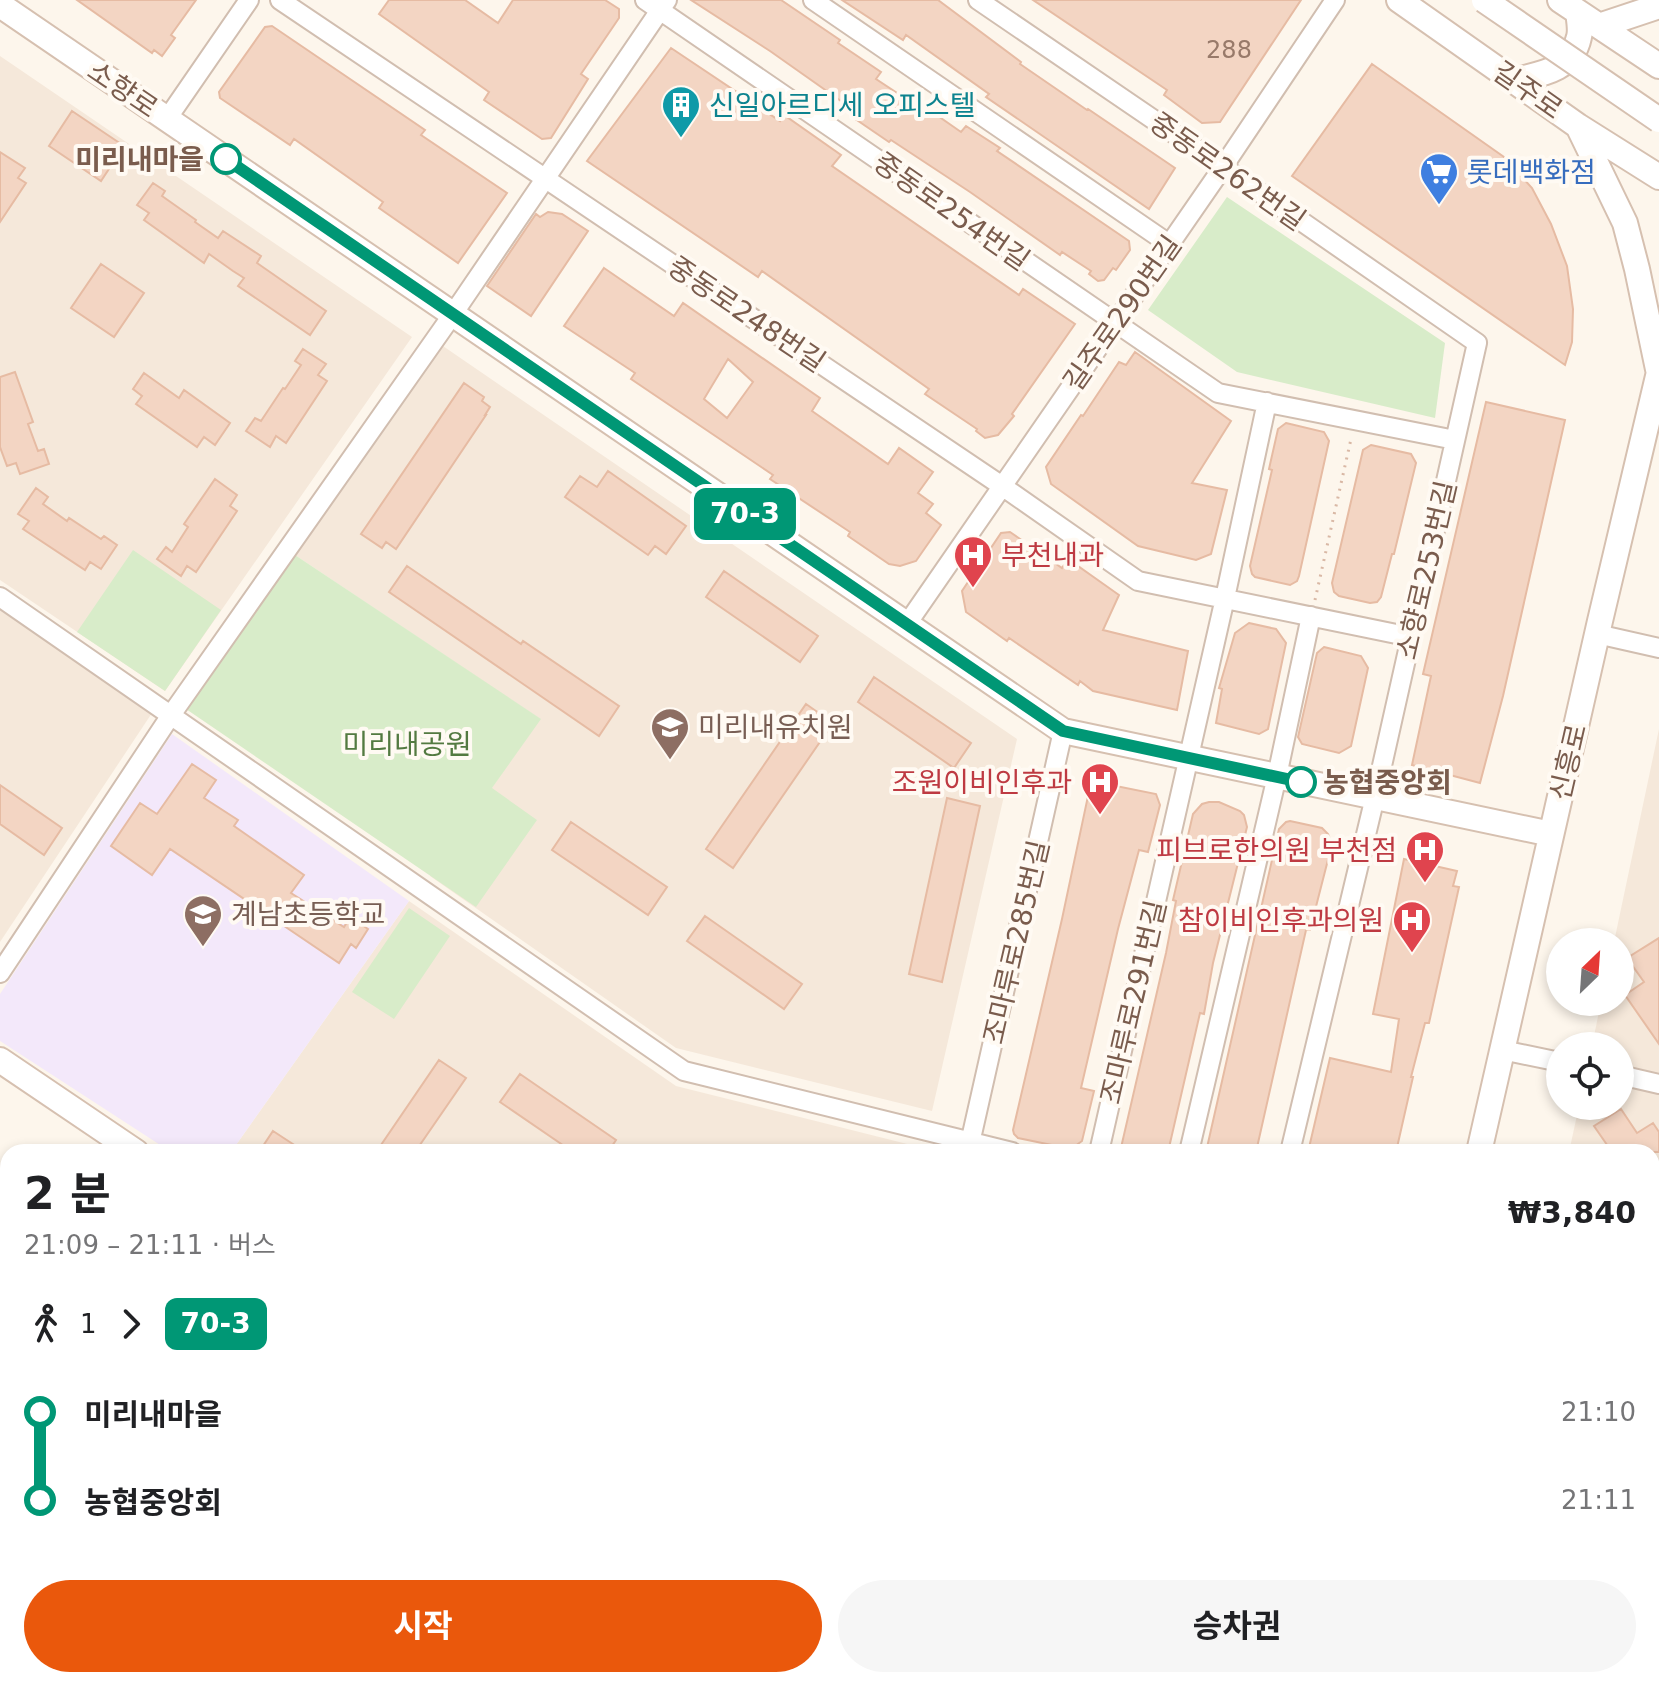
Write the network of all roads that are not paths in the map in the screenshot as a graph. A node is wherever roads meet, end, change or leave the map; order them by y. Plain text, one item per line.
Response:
1 (249, 0) edge
2 (280, 0) edge
3 (813, 0) edge
4 (978, 0) edge
5 (1335, 0) edge
6 (1399, 0) edge
7 (1484, 0) edge
8 (658, 3) edge
9 (0, 5) edge
10 (1569, 6) edge
11 (1659, 6) edge
12 (1599, 26) junction
13 (1659, 66) edge
14 (1515, 80) junction
15 (167, 119) junction
16 (1659, 120) edge
17 (1578, 126) junction
18 (1223, 167) junction
19 (1659, 177) edge
20 (545, 179) junction
21 (1169, 244) junction
22 (453, 314) junction
23 (1115, 323) junction
24 (1477, 343) joint
25 (1659, 373) edge
26 (1267, 402) junction
27 (1455, 440) junction
28 (1002, 486) junction
29 (0, 597) edge
30 (1225, 598) junction
31 (1311, 616) junction
32 (907, 624) junction
33 (1597, 634) junction
34 (1411, 637) junction
35 (1659, 648) edge
36 (171, 715) junction
37 (1063, 731) junction
38 (1188, 758) junction
39 (1277, 776) junction
40 (1375, 797) junction
41 (1551, 834) junction
42 (0, 973) edge
43 (1502, 1050) junction
44 (1546, 1059) edge
45 (0, 1060) edge
46 (1634, 1078) edge
47 (1659, 1084) edge
48 (124, 1144) edge
49 (958, 1144) edge
50 (970, 1144) edge
51 (1101, 1144) edge
52 (1191, 1144) edge
53 (1292, 1144) edge
54 (1481, 1144) edge

1 - 15 street
2 - 20 street, 중동로248번길
3 - 21 street
4 - 18 street, 중동로262번길
5 - 18 street, 길주로290번길
6 - 14 street, 길주로
7 - 16 street, 길주로, bridge
8 - 20 street
8 - 23 street, 중동로254번길
9 - 15 street, 소향로
10 - 12 street
10 - 14 street
11 - 12 street
12 - 13 street
14 - 17 street, 길주로
15 - 22 street, 소향로
17 - 19 street, 길주로
17 - 25 street
18 - 21 street, 길주로290번길
18 - 24 street, 중동로262번길
20 - 22 street
20 - 28 street, 중동로248번길
21 - 23 street, 길주로290번길
22 - 32 street, 소향로
22 - 36 street
23 - 26 street, 중동로254번길
23 - 28 street, 길주로290번길
24 - 27 street, 소향로253번길
25 - 33 street, 신흥로
26 - 27 street, 중동로254번길
26 - 30 street
27 - 34 street, 소향로253번길
28 - 30 street, 중동로248번길
28 - 32 street, 길주로290번길
29 - 36 street
30 - 31 street, 중동로248번길
30 - 38 street
31 - 34 street, 중동로248번길
31 - 39 street
32 - 37 street, 소향로
33 - 35 street
33 - 41 street, 신흥로
34 - 40 street, 소향로253번길
36 - 42 street
36 - 49 street
37 - 38 street, 소향로
37 - 50 street, 조마루로285번길
38 - 39 street, 소향로
38 - 51 street, 조마루로291번길
39 - 40 street, 소향로
39 - 52 street
40 - 41 street, 소향로
40 - 53 street, 소향로253번길
41 - 43 street, 신흥로
43 - 44 street
43 - 54 street, 신흥로
45 - 48 street
46 - 47 street

